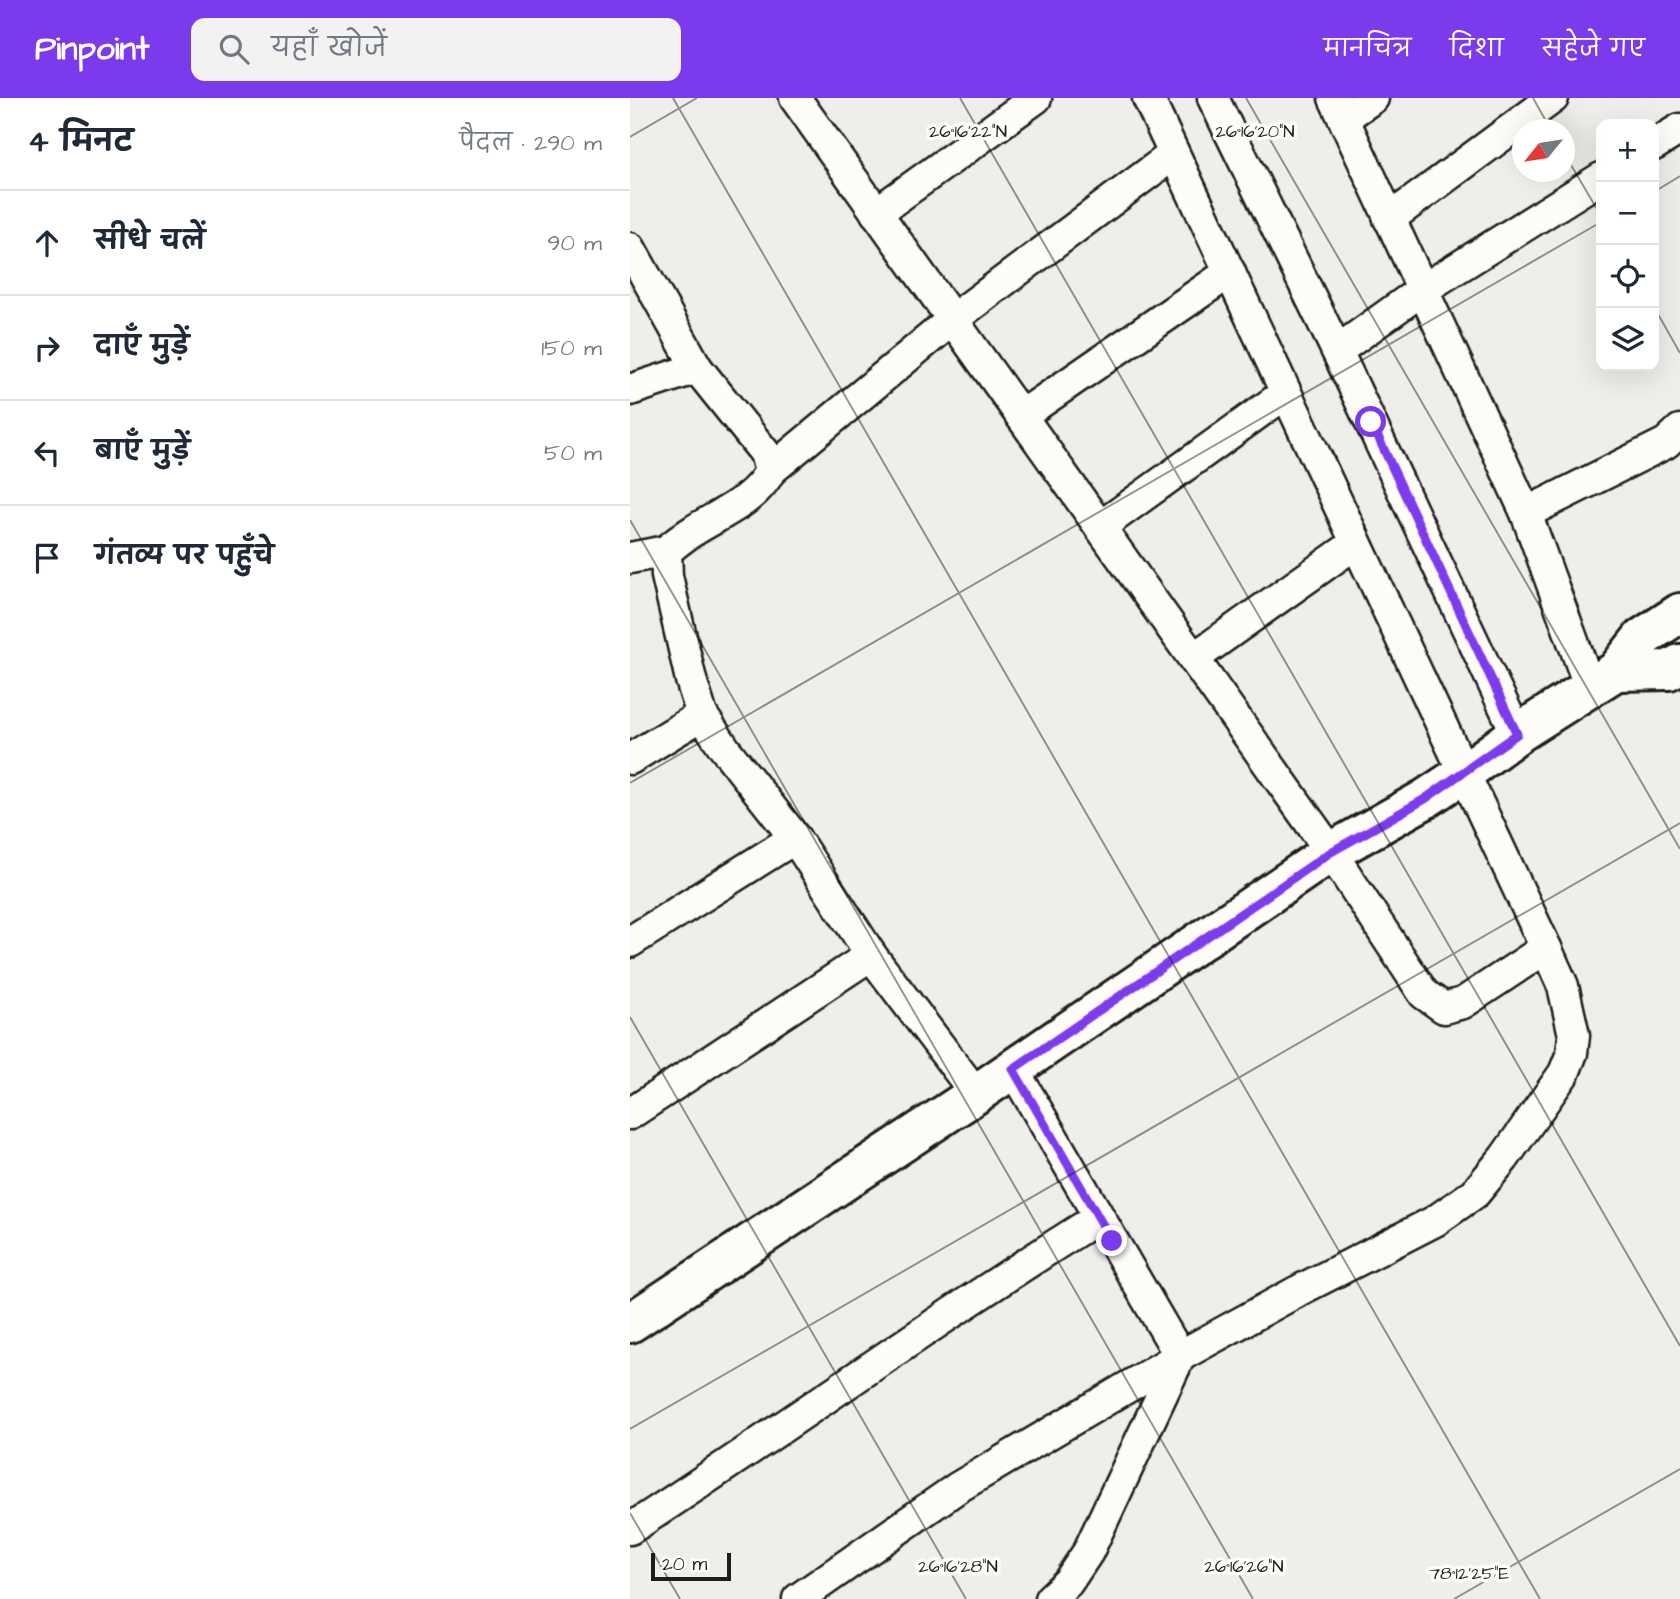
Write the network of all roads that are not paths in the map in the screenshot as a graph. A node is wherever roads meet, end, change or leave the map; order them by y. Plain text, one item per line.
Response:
1 (1036, 98) edge
2 (1148, 98) edge
3 (1213, 98) edge
4 (1373, 98) edge
5 (1553, 98) edge
6 (802, 100) edge
7 (1339, 108) edge
8 (1680, 128) edge
9 (1659, 142) edge
10 (1174, 154) junction
11 (1596, 181) edge
12 (877, 212) junction
13 (1389, 219) junction
14 (630, 248) edge
15 (1230, 272) junction
16 (1422, 290) junction
17 (953, 319) junction
18 (1338, 351) junction
19 (697, 368) junction
20 (630, 390) edge
21 (1286, 393) junction
22 (1021, 416) junction
23 (1680, 430) edge
24 (770, 471) junction
25 (1526, 513) junction
26 (1100, 527) junction
27 (1356, 543) junction
28 (666, 551) junction
29 (630, 558) edge
30 (1680, 613) edge
31 (1194, 658) junction
32 (1680, 664) edge
33 (1603, 680) junction
34 (702, 715) junction
35 (1517, 734) junction
36 (630, 759) edge
37 (1464, 773) junction
38 (795, 838) junction
39 (1331, 852) junction
40 (630, 942) edge
41 (1546, 948) junction
42 (870, 955) junction
43 (1013, 1069) junction
44 (976, 1094) junction
45 (630, 1114) edge
46 (1098, 1218) junction
47 (630, 1324) edge
48 (1180, 1356) junction
49 (630, 1529) edge
50 (798, 1599) edge
51 (1050, 1599) edge

1 - 12 street
2 - 10 street
3 - 18 street
4 - 7 street
5 - 13 street
6 - 12 street
7 - 13 street
8 - 9 street
10 - 15 street
10 - 17 street
11 - 16 street
12 - 17 street
13 - 16 street
14 - 19 street
15 - 21 street
15 - 22 street
16 - 18 street
16 - 25 street
17 - 22 street
17 - 24 street
18 - 35 street
19 - 20 street
19 - 24 street
21 - 26 street
21 - 27 street
22 - 26 street
23 - 25 street
24 - 28 street
25 - 33 street
26 - 31 street
27 - 31 street
27 - 37 street
28 - 29 street
28 - 34 street
30 - 33 street
31 - 39 street
32 - 33 street
33 - 35 street
34 - 36 street
34 - 38 street
35 - 37 street
37 - 39 street
37 - 41 street
38 - 40 street
38 - 42 street
39 - 41 street
39 - 43 street
41 - 48 street
42 - 44 street
42 - 45 street
43 - 44 street
43 - 46 street
44 - 47 street
46 - 48 street
46 - 49 street
48 - 50 street
48 - 51 street

